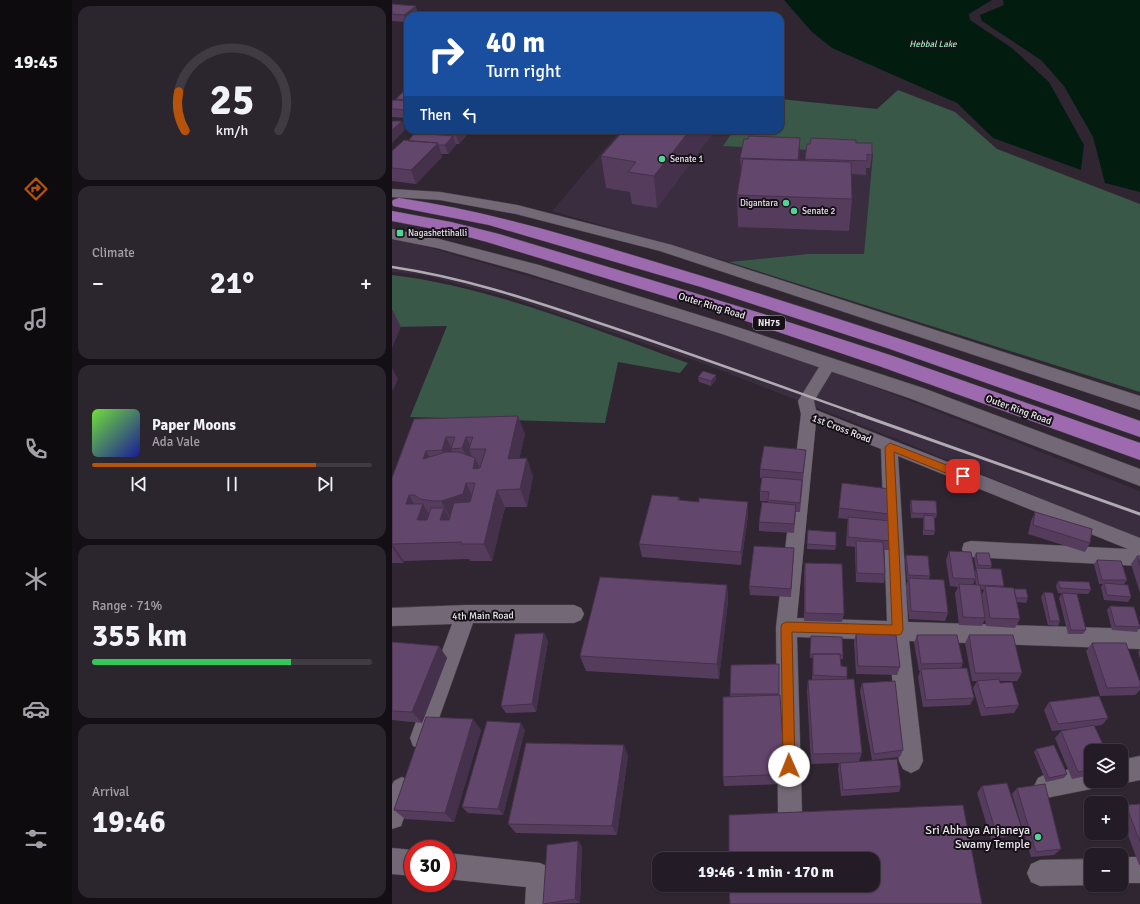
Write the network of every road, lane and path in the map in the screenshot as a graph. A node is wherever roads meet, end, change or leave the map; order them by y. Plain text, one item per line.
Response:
1 (392, 193) edge
2 (392, 202) edge
3 (392, 216) edge
4 (392, 234) edge
5 (829, 363) junction
6 (1140, 403) edge
7 (809, 414) junction
8 (1140, 428) edge
9 (890, 447) junction
10 (1140, 452) edge
11 (1140, 478) edge
12 (1140, 546) edge
13 (971, 549) dead end
14 (1140, 558) edge
15 (466, 614) junction
16 (574, 614) dead end
17 (392, 617) edge
18 (786, 627) junction
19 (898, 630) junction
20 (1140, 639) edge
21 (911, 761) dead end
22 (1140, 768) edge
23 (1128, 771) edge
24 (1084, 778) edge
25 (1046, 786) edge
26 (790, 812) edge
27 (392, 817) edge
28 (392, 861) edge
29 (404, 862) edge
30 (456, 867) edge
31 (1128, 870) edge
32 (1140, 870) edge
33 (1084, 872) edge
34 (1040, 873) dead end
35 (538, 904) edge

1 - 6 street
2 - 8 highway, Outer Ring Road / NH75
3 - 10 highway, Outer Ring Road / NH75
4 - 5 street
5 - 7 street
5 - 11 street
7 - 9 street, 1st Cross Road
7 - 18 street, 1st Cross Road
9 - 12 street, 1st Cross Road
9 - 19 street
13 - 14 street
15 - 16 street, 4th Main Road
15 - 17 street, 4th Main Road
15 - 27 street
18 - 19 street
18 - 26 street, 1st Cross Road
19 - 20 street
19 - 21 street
22 - 23 street
24 - 25 street
28 - 29 street
30 - 35 street
31 - 32 street
33 - 34 street

